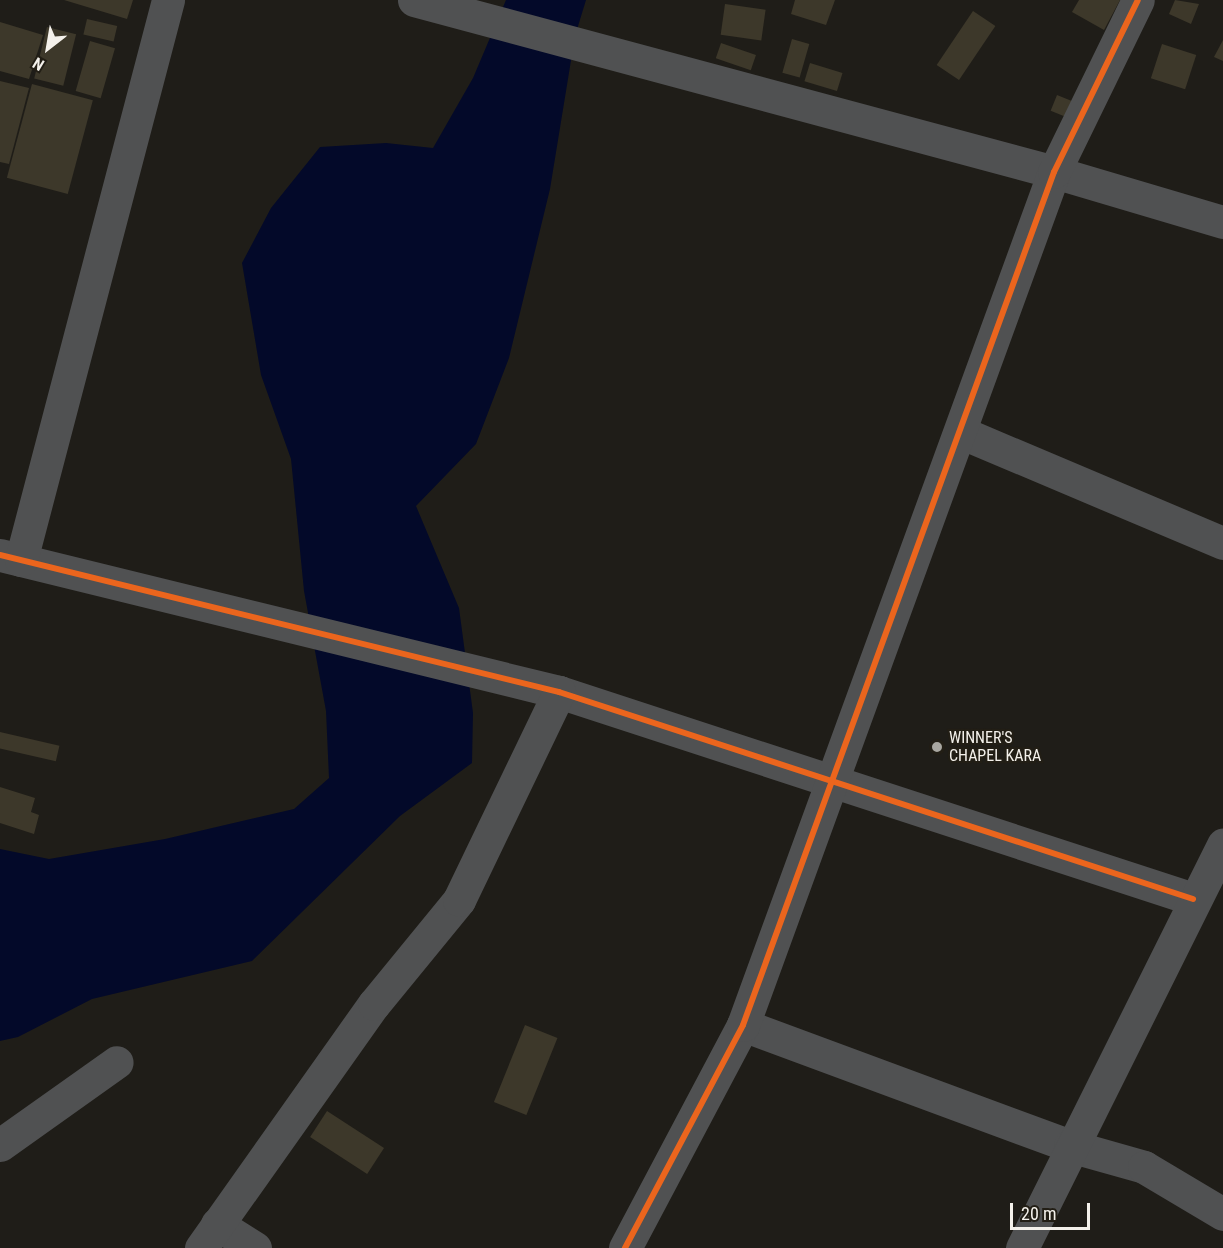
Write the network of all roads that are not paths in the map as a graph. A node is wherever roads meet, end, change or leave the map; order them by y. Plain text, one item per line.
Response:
1 (168, 0) edge
2 (1138, 0) edge
3 (429, 4) edge
4 (1054, 172) junction
5 (1223, 222) edge
6 (960, 432) junction
7 (1223, 543) edge
8 (10, 558) edge
9 (559, 693) junction
10 (835, 780) junction
11 (1223, 844) edge
12 (1193, 899) junction
13 (742, 1025) junction
14 (117, 1062) dead end
15 (0, 1145) edge
16 (1070, 1146) junction
17 (1223, 1214) edge
18 (209, 1236) edge
19 (255, 1248) edge
20 (625, 1248) edge
21 (1022, 1248) edge

1 - 8 street
2 - 4 street
3 - 4 street
4 - 5 street
4 - 6 street
6 - 7 street
6 - 10 street
8 - 9 street
9 - 10 street
9 - 18 street
10 - 12 street
10 - 13 street
11 - 12 street
12 - 16 street
13 - 16 street
13 - 20 street
14 - 15 street
16 - 17 street
16 - 21 street
18 - 19 street

